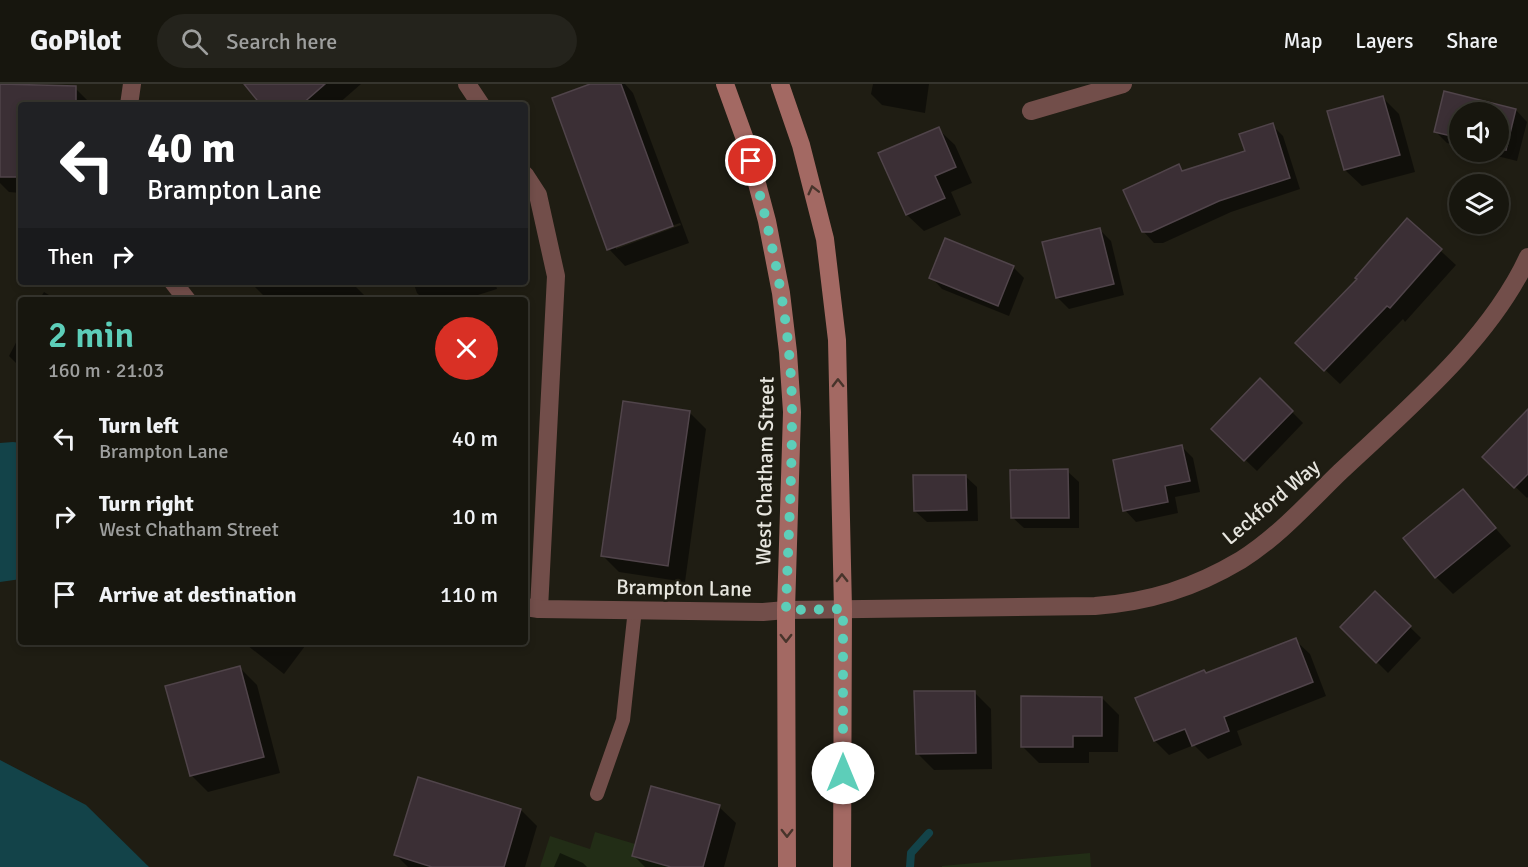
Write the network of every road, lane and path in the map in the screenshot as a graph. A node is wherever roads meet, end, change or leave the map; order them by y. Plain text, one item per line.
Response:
1 (132, 84) edge
2 (467, 84) edge
3 (725, 84) edge
4 (780, 84) edge
5 (1124, 84) edge
6 (129, 102) edge
7 (479, 102) edge
8 (1031, 111) dead end
9 (528, 179) edge
10 (1528, 257) edge
11 (175, 285) edge
12 (185, 297) edge
13 (532, 608) edge
14 (635, 609) junction
15 (843, 609) junction
16 (786, 610) junction
17 (597, 794) dead end
18 (787, 867) edge
19 (842, 867) edge

1 - 6 street
2 - 7 street
3 - 16 street, West Chatham Street
15 -> 4 street
5 - 8 street
9 - 13 street
10 - 15 street, Leckford Way
11 - 12 street
13 - 14 street, Brampton Lane
14 - 16 street, Brampton Lane
14 - 17 lane
15 - 16 street, Brampton Lane
15 - 19 street
16 -> 18 street, West Chatham Street

